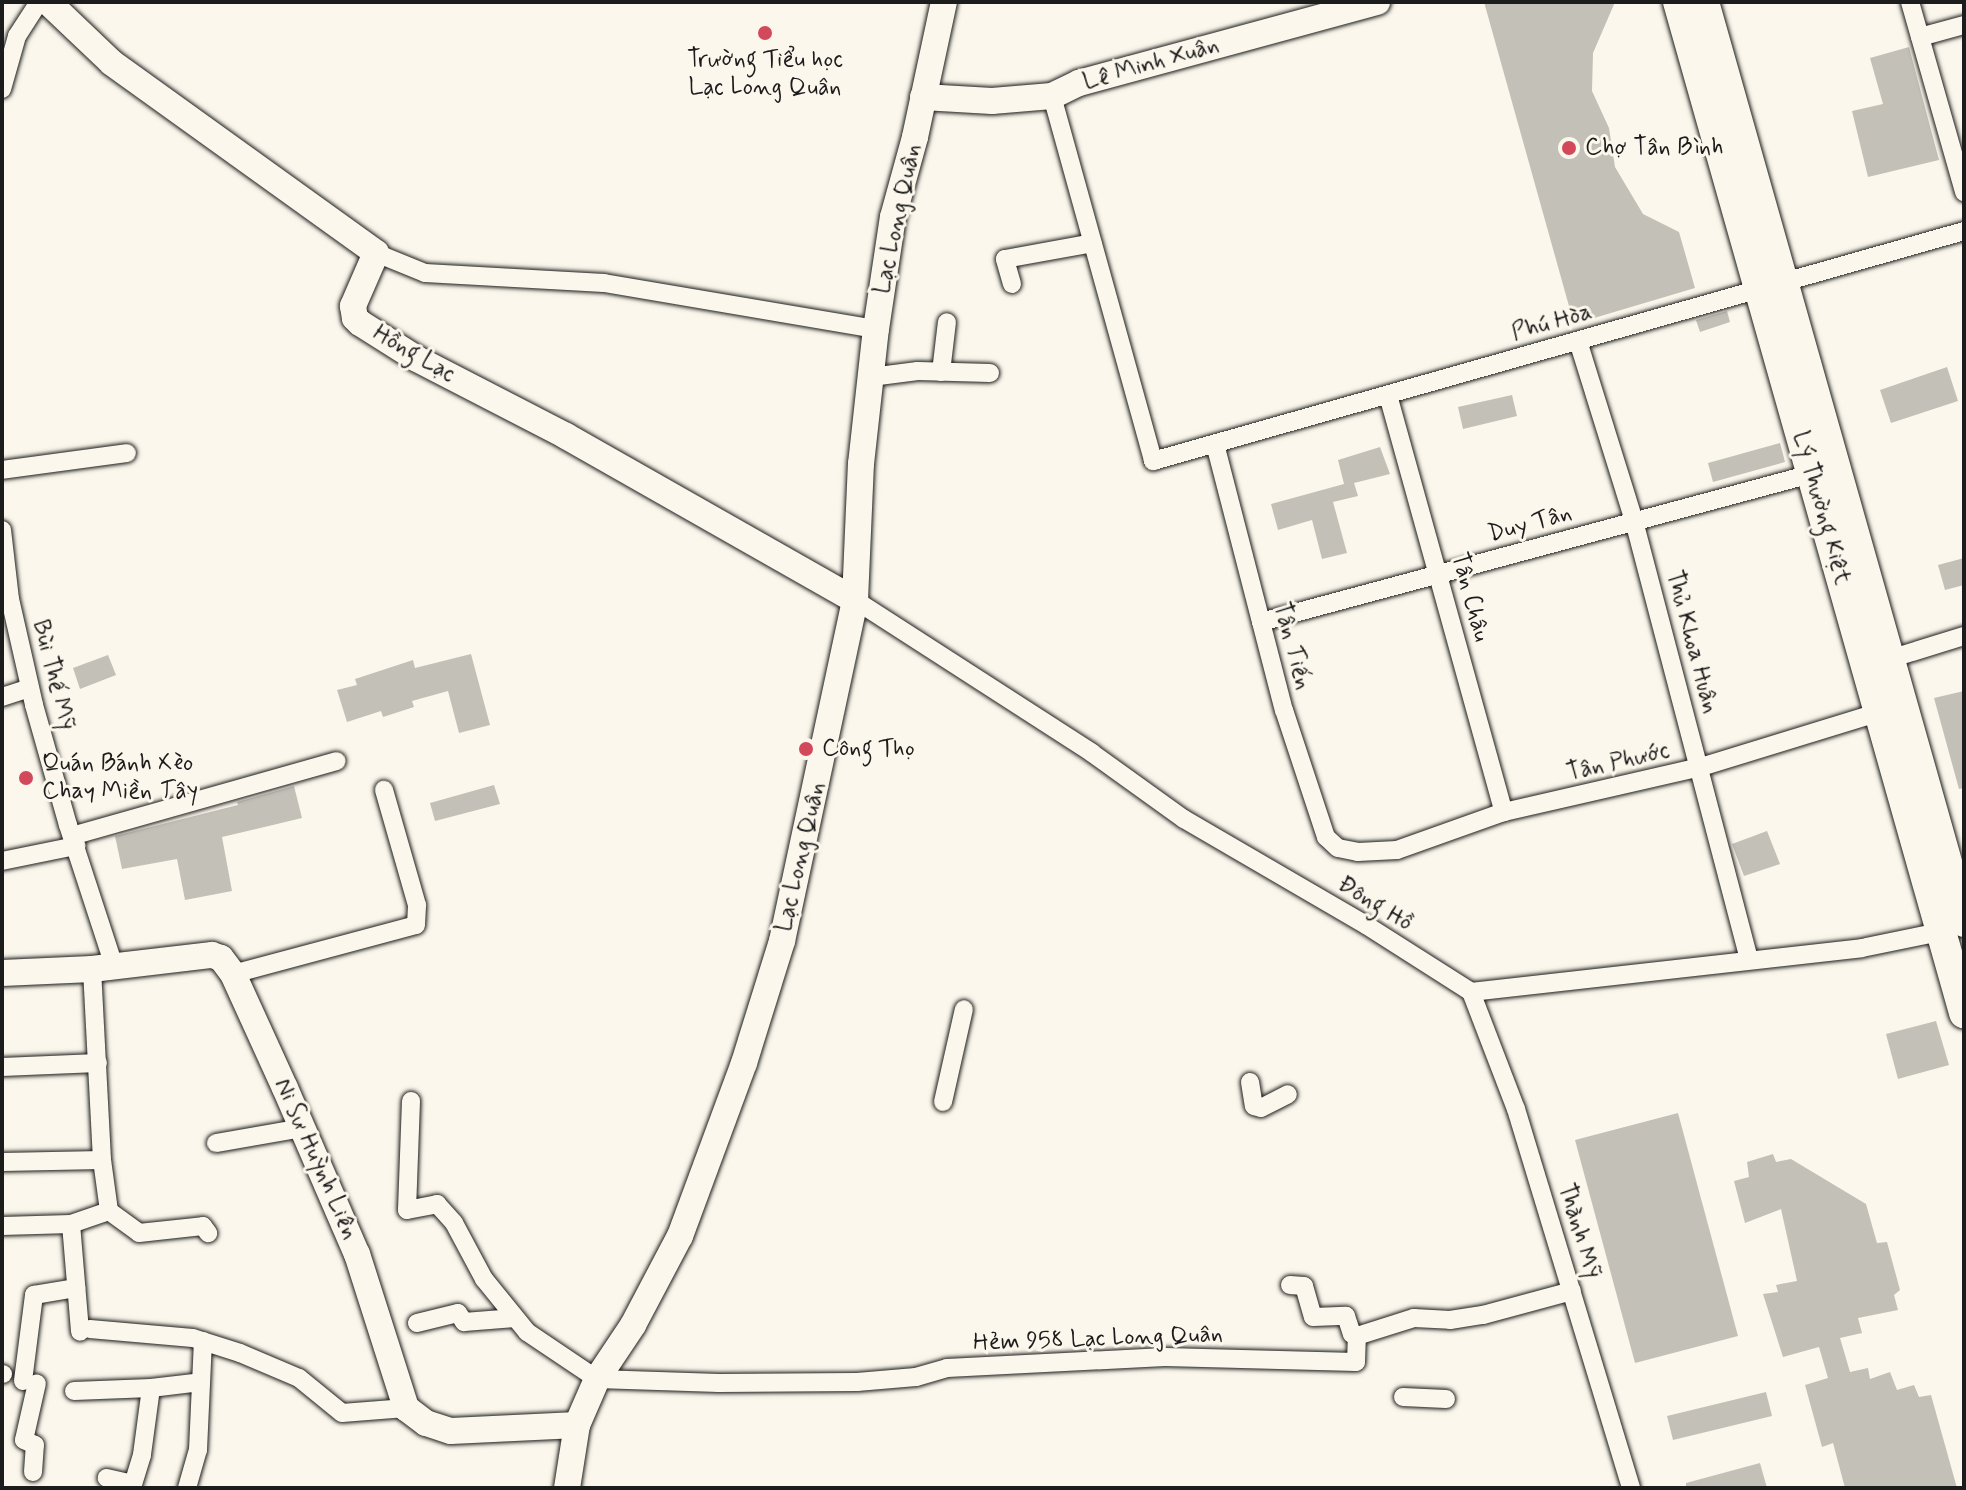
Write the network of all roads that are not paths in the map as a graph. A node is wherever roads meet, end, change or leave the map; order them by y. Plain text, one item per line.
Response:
1 (39, 2) edge
2 (48, 2) edge
3 (944, 2) edge
4 (1377, 2) edge
5 (1678, 2) edge
6 (1704, 2) edge
7 (1910, 2) edge
8 (1964, 25) edge
9 (1920, 37) junction
10 (2, 89) edge
11 (1052, 96) junction
12 (923, 97) junction
13 (1964, 192) edge
14 (1964, 231) edge
15 (1093, 243) junction
16 (376, 253) junction
17 (1012, 284) dead end
18 (1771, 286) junction
19 (947, 322) dead end
20 (876, 329) junction
21 (1578, 341) junction
22 (941, 372) junction
23 (990, 373) dead end
24 (871, 377) junction
25 (1388, 395) junction
26 (1215, 444) junction
27 (127, 453) dead end
28 (2, 470) edge
29 (1811, 474) junction
30 (1634, 521) junction
31 (2, 530) edge
32 (1440, 573) junction
33 (855, 600) junction
34 (1261, 622) junction
35 (1964, 636) edge
36 (1878, 662) junction
37 (30, 688) junction
38 (2, 697) edge
39 (1890, 709) junction
40 (337, 761) dead end
41 (1701, 767) junction
42 (384, 790) dead end
43 (1504, 812) junction
44 (74, 841) junction
45 (1343, 849) joint
46 (2, 861) edge
47 (1956, 927) edge
48 (1749, 959) junction
49 (103, 967) junction
50 (2, 973) edge
51 (233, 974) junction
52 (1471, 992) junction
53 (964, 1009) dead end
54 (1964, 1013) edge
55 (98, 1063) junction
56 (2, 1067) edge
57 (1250, 1082) dead end
58 (1288, 1094) dead end
59 (411, 1101) dead end
60 (943, 1102) dead end
61 (303, 1128) junction
62 (216, 1143) dead end
63 (102, 1160) junction
64 (2, 1162) edge
65 (109, 1211) junction
66 (71, 1224) junction
67 (2, 1226) edge
68 (208, 1233) dead end
69 (1290, 1285) dead end
70 (76, 1288) junction
71 (1572, 1291) junction
72 (515, 1318) junction
73 (417, 1323) dead end
74 (1357, 1336) junction
75 (203, 1341) junction
76 (597, 1379) junction
77 (201, 1382) junction
78 (151, 1388) junction
79 (74, 1391) dead end
80 (1403, 1397) dead end
81 (1446, 1399) dead end
82 (406, 1408) junction
83 (577, 1425) junction
84 (33, 1472) dead end
85 (107, 1478) dead end
86 (194, 1486) edge
87 (567, 1488) edge
88 (1631, 1488) edge

1 - 10 street
2 - 16 street
3 - 12 street, Lạc Long Quân
4 - 11 street, Lê Minh Xuân
5 - 18 main road, Lý Thường Kiệt
6 - 18 main road, Lý Thường Kiệt
7 - 9 street
8 - 9 street
9 - 13 street
11 - 12 street, Lê Minh Xuân
11 - 15 street
12 - 20 street, Lạc Long Quân
14 - 18 street, Phú Hòa
15 - 17 street
15 - 26 street, Phú Hòa
16 - 20 street
16 - 33 street, Hồng Lạc
18 - 21 street, Phú Hòa
18 - 29 main road, Lý Thường Kiệt
18 - 36 main road, Lý Thường Kiệt
19 - 22 street
20 - 24 street, Lạc Long Quân
21 - 25 street, Phú Hòa
21 - 30 street, Thủ Khoa Huân
22 - 23 street
22 - 24 street
24 - 33 street, Lạc Long Quân
25 - 26 street, Phú Hòa
25 - 32 street, Tân Châu
26 - 34 street, Tân Tiến
27 - 28 street
29 - 30 street, Duy Tân
29 - 36 main road, Lý Thường Kiệt
30 - 32 street, Duy Tân
30 - 41 street, Thủ Khoa Huân
31 - 37 street, Bùi Thế Mỹ
32 - 34 street, Duy Tân
32 - 43 street, Tân Châu
33 - 52 street, Đông Hồ
33 - 76 street, Lạc Long Quân
34 - 45 street, Tân Tiến
35 - 36 street
36 - 39 main road, Lý Thường Kiệt
37 - 38 street
37 - 44 street, Bùi Thế Mỹ
39 - 41 street, Tân Phước
39 - 47 main road, Lý Thường Kiệt
40 - 44 street
41 - 43 street, Tân Phước
41 - 48 street, Thủ Khoa Huân
42 - 51 street
43 - 45 street, Tân Phước
44 - 46 street
44 - 49 street, Bùi Thế Mỹ
47 - 48 street
47 - 54 main road, Lý Thường Kiệt
48 - 52 street
49 - 50 street
49 - 51 street
49 - 55 street, Bùi Thế Mỹ
51 - 61 street, Ni Sư Huỳnh Liên
52 - 71 street, Thành Mỹ
53 - 60 street
55 - 56 street
55 - 63 street, Bùi Thế Mỹ
57 - 58 street
59 - 72 street
61 - 62 street
61 - 82 street, Ni Sư Huỳnh Liên
63 - 64 street
63 - 65 street, Bùi Thế Mỹ
65 - 66 street
65 - 68 street
66 - 67 street
66 - 70 street
69 - 74 street
70 - 75 street
70 - 84 street
71 - 74 street
71 - 88 street, Thành Mỹ
72 - 73 street
72 - 76 street
74 - 76 street, Hẻm 958 Lạc Long Quân
75 - 77 street
75 - 82 street
76 - 83 street, Lạc Long Quân
77 - 78 street
77 - 86 street
78 - 79 street
78 - 85 street
80 - 81 street
82 - 83 street
83 - 87 street, Lạc Long Quân

